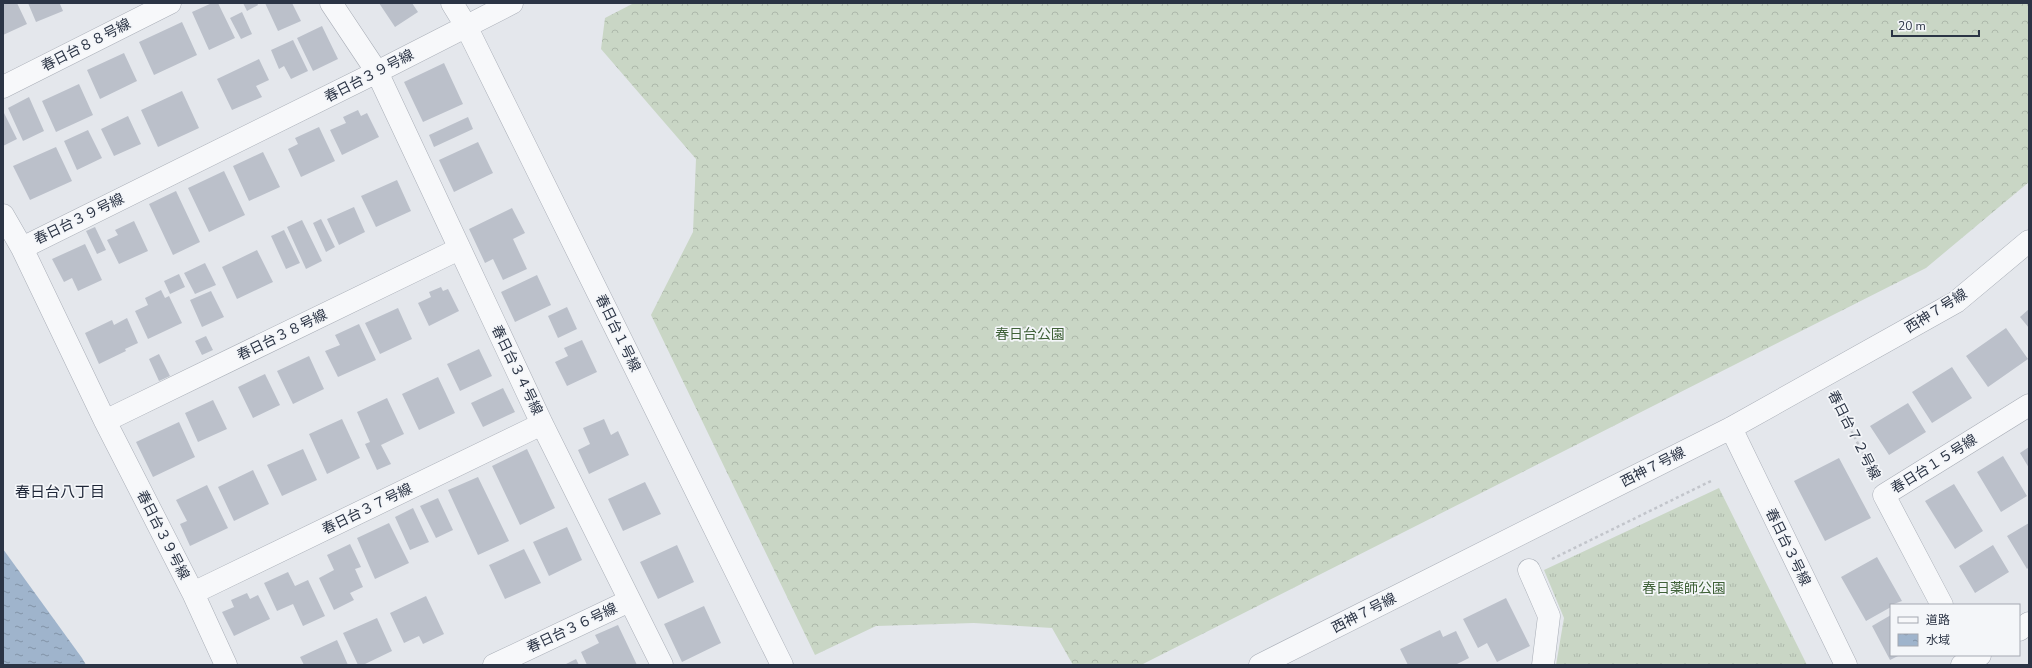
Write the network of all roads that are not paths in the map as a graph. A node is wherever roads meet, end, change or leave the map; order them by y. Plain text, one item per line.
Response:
1 (170, 3) edge
2 (331, 3) edge
3 (452, 3) edge
4 (512, 3) edge
5 (466, 26) junction
6 (377, 72) junction
7 (3, 86) edge
8 (3, 215) edge
9 (2029, 241) edge
10 (22, 248) junction
11 (458, 249) junction
12 (2029, 405) edge
13 (105, 421) junction
14 (542, 424) junction
15 (1731, 428) junction
16 (1529, 570) road end
17 (193, 593) junction
18 (629, 600) junction
19 (1941, 604) edge
20 (2029, 623) edge
21 (2020, 629) edge
22 (226, 665) edge
23 (494, 665) edge
24 (662, 665) edge
25 (782, 665) edge
26 (1260, 665) edge
27 (1543, 665) edge
28 (1846, 665) edge

1 - 7 street, 春日台８８号線
2 - 6 street, 春日台３４号線
3 - 5 street, 春日台１号線
4 - 5 street, 春日台３９号線
5 - 6 street, 春日台３９号線
5 - 25 street, 春日台１号線
6 - 10 street, 春日台３９号線
6 - 11 street, 春日台３４号線
8 - 10 street
9 - 15 street, 西神７号線
10 - 13 street, 春日台３９号線
11 - 13 street, 春日台３８号線
11 - 14 street, 春日台３４号線
12 - 19 street, 春日台１５号線
13 - 17 street, 春日台３９号線
14 - 17 street, 春日台３７号線
14 - 18 street, 春日台３４号線
15 - 26 street, 西神７号線
15 - 28 street, 春日台３号線
16 - 27 street
17 - 22 street, 春日台３９号線
18 - 23 street, 春日台３６号線
18 - 24 street, 春日台３４号線
20 - 21 street

